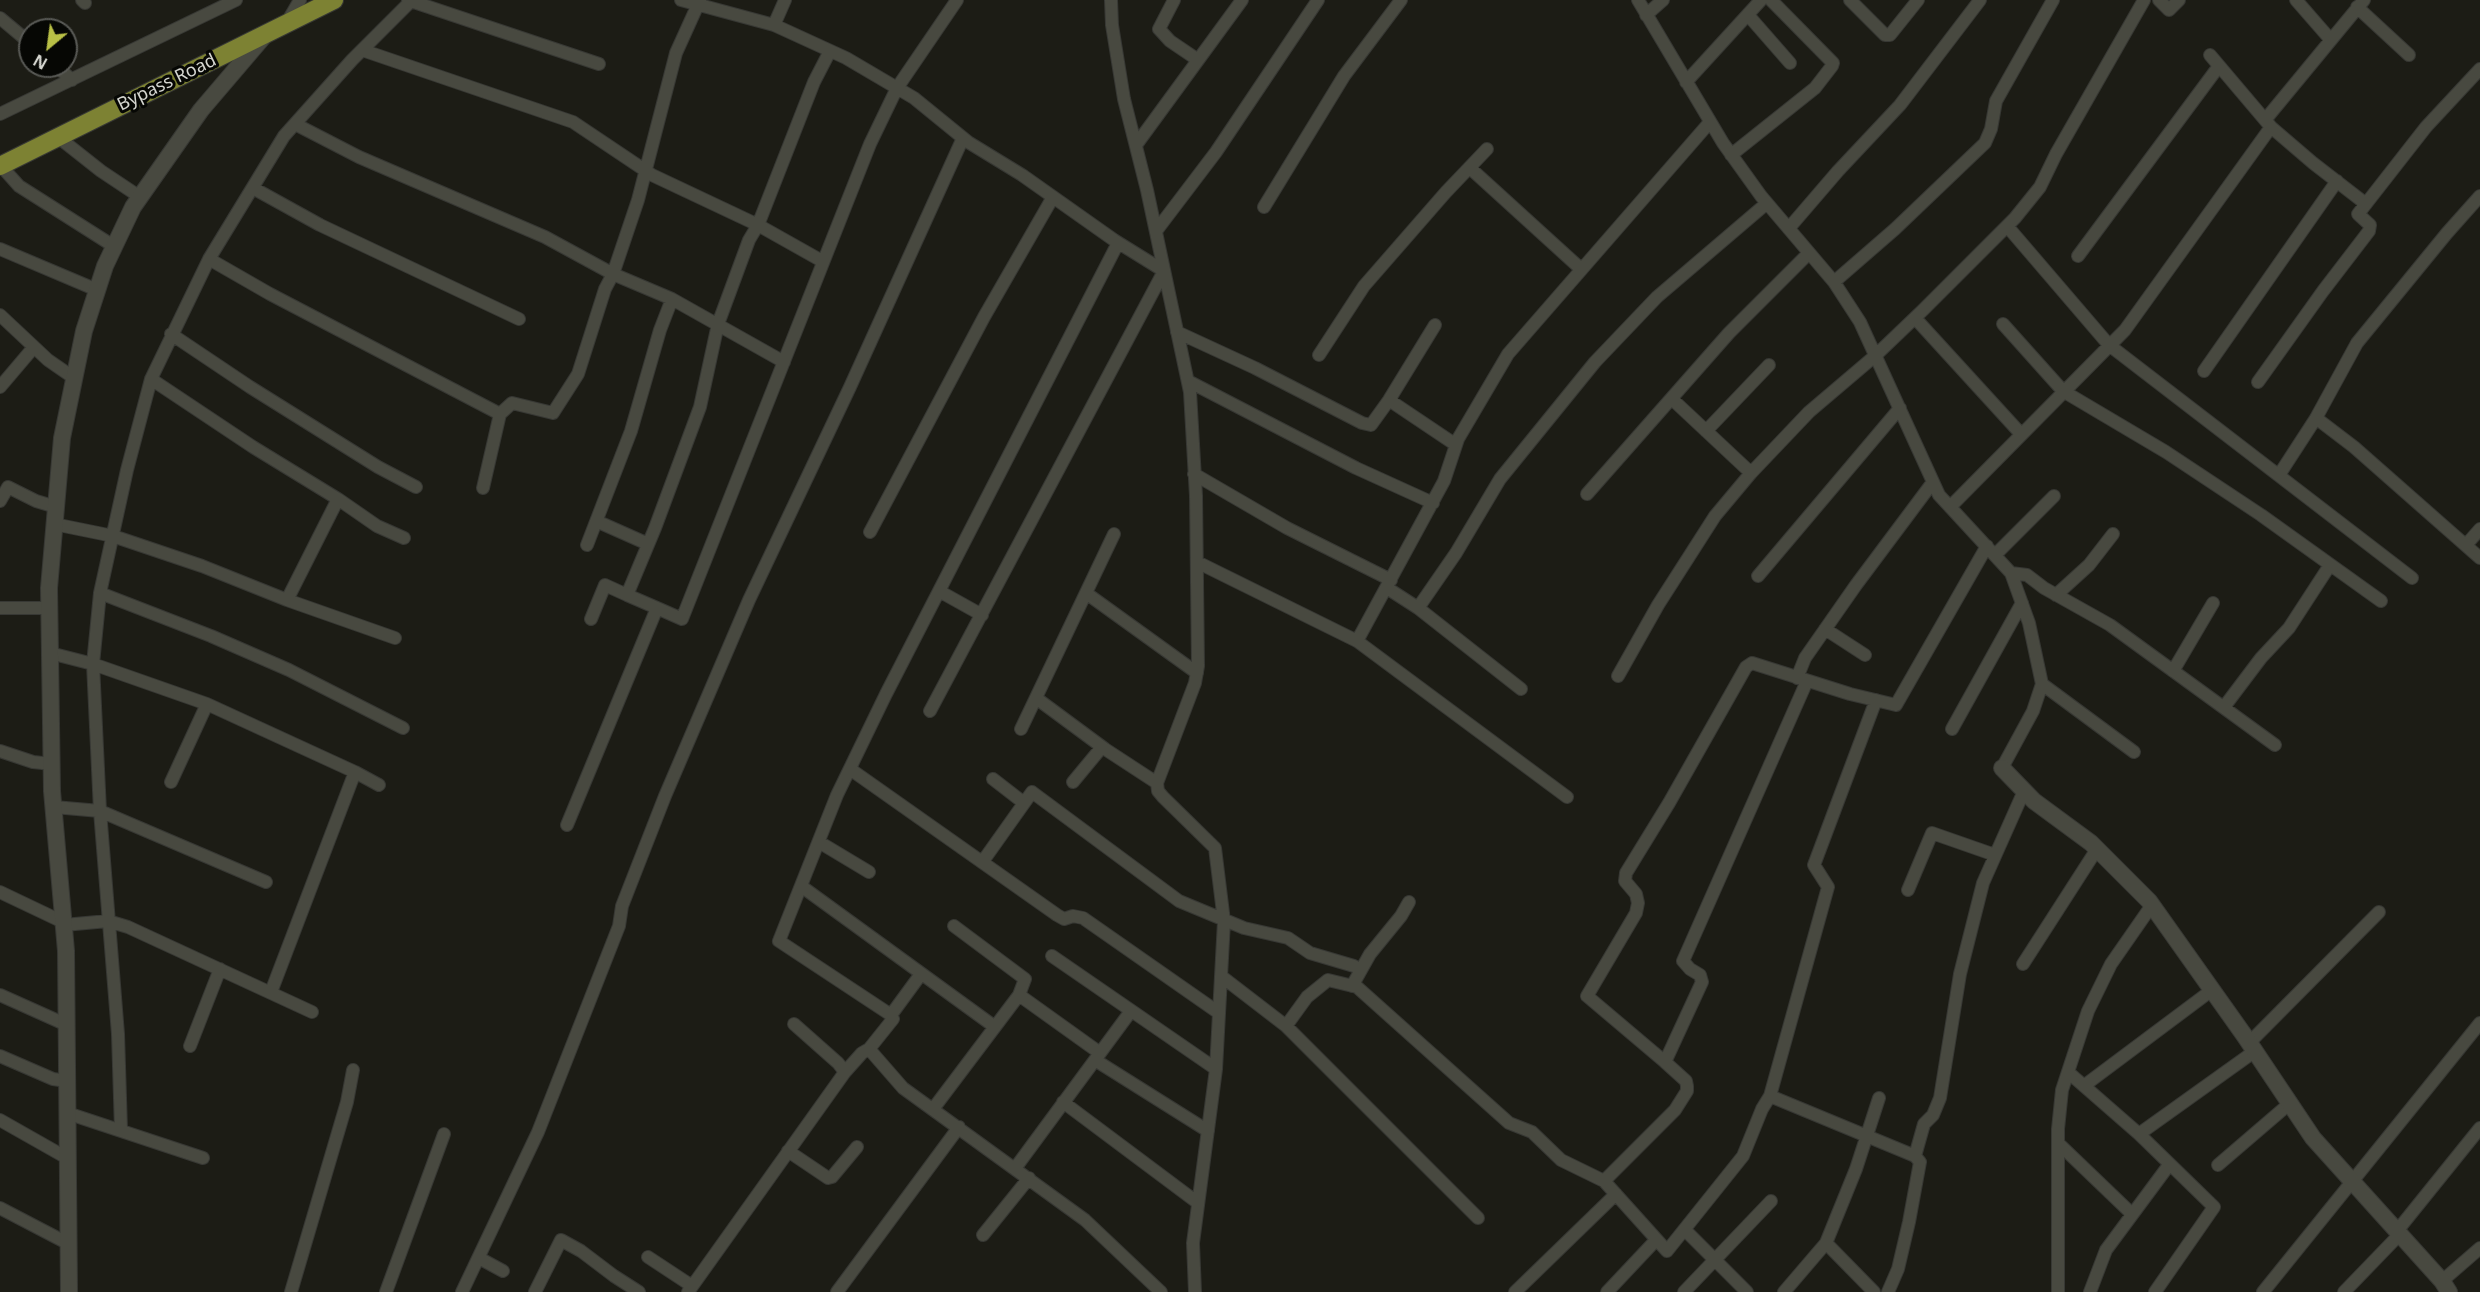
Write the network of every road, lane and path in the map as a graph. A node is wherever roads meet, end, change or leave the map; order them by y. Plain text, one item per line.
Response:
1 (236, 0) edge
2 (300, 0) edge
3 (334, 0) edge
4 (681, 0) edge
5 (785, 0) edge
6 (957, 0) edge
7 (1111, 0) edge
8 (1174, 0) edge
9 (1242, 0) edge
10 (1318, 0) edge
11 (1401, 0) edge
12 (1638, 0) edge
13 (1663, 0) edge
14 (1761, 0) edge
15 (1771, 0) edge
16 (1850, 0) edge
17 (1918, 0) edge
18 (1980, 0) edge
19 (2053, 0) edge
20 (2144, 0) edge
21 (2158, 0) edge
22 (2179, 0) edge
23 (2296, 0) edge
24 (409, 1) edge
25 (699, 2) edge
26 (2360, 4) edge
27 (1647, 15) junction
28 (1748, 15) junction
29 (0, 18) edge
30 (285, 25) junction
31 (774, 25) junction
32 (18, 34) edge
33 (266, 34) junction
34 (2330, 39) junction
35 (362, 50) junction
36 (830, 51) junction
37 (2210, 55) dead end
38 (2409, 55) dead end
39 (1198, 60) junction
40 (1790, 63) dead end
41 (598, 64) dead end
42 (2219, 66) junction
43 (2480, 69) edge
44 (70, 78) edge
45 (72, 80) junction
46 (1686, 82) junction
47 (897, 88) junction
48 (0, 114) edge
49 (1710, 122) junction
50 (2268, 123) junction
51 (295, 124) junction
52 (58, 137) junction
53 (963, 138) junction
54 (1136, 146) junction
55 (1487, 149) dead end
56 (1731, 155) junction
57 (0, 166) edge
58 (1470, 168) junction
59 (646, 171) junction
60 (2337, 181) junction
61 (253, 188) junction
62 (2480, 196) edge
63 (140, 197) junction
64 (1053, 197) junction
65 (1767, 203) junction
66 (2366, 204) junction
67 (1263, 207) dead end
68 (758, 225) junction
69 (2007, 226) junction
70 (1789, 228) junction
71 (1156, 231) junction
72 (1119, 243) junction
73 (114, 247) junction
74 (0, 249) edge
75 (1809, 253) junction
76 (2078, 256) dead end
77 (209, 259) junction
78 (822, 261) junction
79 (1581, 269) junction
80 (1164, 271) junction
81 (613, 274) junction
82 (1834, 282) junction
83 (98, 290) junction
84 (672, 299) junction
85 (0, 315) edge
86 (519, 318) dead end
87 (1915, 318) junction
88 (718, 324) junction
89 (2003, 324) dead end
90 (1435, 325) dead end
91 (1177, 332) junction
92 (171, 334) junction
93 (2109, 345) junction
94 (34, 347) junction
95 (1319, 355) dead end
96 (1876, 355) junction
97 (784, 362) junction
98 (1769, 365) dead end
99 (2204, 371) dead end
100 (74, 378) junction
101 (151, 379) junction
102 (1188, 381) junction
103 (2258, 382) dead end
104 (0, 387) edge
105 (2063, 391) junction
106 (1672, 399) junction
107 (1389, 400) junction
108 (1900, 408) junction
109 (500, 414) junction
110 (2316, 418) junction
111 (1706, 431) junction
112 (2020, 434) junction
113 (1456, 445) junction
114 (1751, 473) junction
115 (1194, 474) junction
116 (2278, 475) junction
117 (1933, 482) junction
118 (4, 485) edge
119 (416, 487) dead end
120 (483, 488) dead end
121 (1587, 494) dead end
122 (2054, 496) dead end
123 (338, 499) junction
124 (0, 501) edge
125 (1433, 503) junction
126 (56, 507) junction
127 (1950, 507) junction
128 (54, 524) junction
129 (603, 524) dead end
130 (2480, 529) edge
131 (870, 532) dead end
132 (1114, 534) dead end
133 (2113, 534) dead end
134 (112, 536) junction
135 (404, 538) dead end
136 (648, 544) junction
137 (587, 545) dead end
138 (2466, 545) junction
139 (1991, 550) junction
140 (2480, 558) edge
141 (1197, 562) junction
142 (2331, 566) junction
143 (2012, 573) junction
144 (1758, 576) dead end
145 (2412, 578) dead end
146 (1389, 584) junction
147 (939, 591) junction
148 (99, 593) junction
149 (1086, 593) junction
150 (627, 595) junction
151 (2056, 595) junction
152 (287, 600) junction
153 (2381, 601) dead end
154 (2022, 603) junction
155 (2213, 603) dead end
156 (0, 608) edge
157 (49, 608) junction
158 (657, 608) junction
159 (1418, 608) junction
160 (981, 615) junction
161 (591, 619) dead end
162 (1826, 629) junction
163 (395, 638) dead end
164 (1357, 641) junction
165 (50, 653) junction
166 (1866, 655) dead end
167 (93, 664) junction
168 (2173, 671) junction
169 (1197, 673) junction
170 (1618, 676) dead end
171 (1802, 679) junction
172 (2042, 684) junction
173 (1521, 689) dead end
174 (1036, 698) junction
175 (1876, 700) junction
176 (207, 704) junction
177 (2224, 707) junction
178 (930, 711) dead end
179 (403, 728) dead end
180 (1021, 729) dead end
181 (1952, 729) dead end
182 (2275, 745) dead end
183 (1102, 747) junction
184 (0, 751) edge
185 (2134, 752) dead end
186 (52, 764) junction
187 (2002, 768) joint
188 (850, 769) junction
189 (355, 772) junction
190 (993, 779) dead end
191 (171, 782) dead end
192 (1073, 782) dead end
193 (1157, 783) junction
194 (379, 785) dead end
195 (2025, 791) junction
196 (1567, 797) dead end
197 (1024, 803) junction
198 (54, 807) junction
199 (100, 812) junction
200 (567, 825) dead end
201 (819, 842) junction
202 (2097, 849) junction
203 (1995, 855) junction
204 (983, 861) junction
205 (869, 872) dead end
206 (266, 882) dead end
207 (801, 886) junction
208 (1908, 890) dead end
209 (0, 892) edge
210 (1409, 902) dead end
211 (2152, 905) junction
212 (2379, 912) dead end
213 (108, 921) junction
214 (1224, 921) junction
215 (63, 924) junction
216 (954, 926) dead end
217 (1052, 956) dead end
218 (2023, 964) dead end
219 (1354, 966) dead end
220 (220, 969) junction
221 (921, 974) junction
222 (1221, 976) junction
223 (1352, 986) junction
224 (2212, 990) junction
225 (271, 992) junction
226 (0, 995) edge
227 (1019, 995) junction
228 (1131, 1011) junction
229 (312, 1012) dead end
230 (1219, 1012) junction
231 (891, 1015) junction
232 (2480, 1023) edge
233 (794, 1024) dead end
234 (67, 1025) junction
235 (1286, 1026) junction
236 (994, 1027) junction
237 (190, 1046) dead end
238 (2252, 1047) junction
239 (869, 1049) junction
240 (0, 1056) edge
241 (1097, 1056) junction
242 (1665, 1062) junction
243 (1216, 1069) junction
244 (352, 1070) dead end
245 (845, 1072) junction
246 (2068, 1072) junction
247 (67, 1081) junction
248 (2085, 1085) junction
249 (1770, 1096) junction
250 (1879, 1098) dead end
251 (1064, 1102) junction
252 (2289, 1104) junction
253 (933, 1109) junction
254 (67, 1113) junction
255 (0, 1120) edge
256 (958, 1127) junction
257 (2480, 1128) edge
258 (121, 1130) junction
259 (1208, 1131) junction
260 (444, 1134) dead end
261 (2139, 1134) junction
262 (1867, 1135) junction
263 (2058, 1143) junction
264 (857, 1147) dead end
265 (788, 1151) junction
266 (1915, 1156) junction
267 (67, 1158) junction
268 (203, 1158) dead end
269 (2169, 1165) junction
270 (2218, 1165) dead end
271 (1016, 1167) junction
272 (1029, 1178) junction
273 (1604, 1181) junction
274 (2352, 1181) junction
275 (1616, 1194) junction
276 (1771, 1201) dead end
277 (1198, 1203) junction
278 (0, 1208) edge
279 (2132, 1215) junction
280 (1478, 1218) dead end
281 (1685, 1230) junction
282 (2398, 1232) junction
283 (983, 1235) dead end
284 (1656, 1240) junction
285 (1826, 1243) junction
286 (69, 1244) junction
287 (2480, 1248) edge
288 (648, 1257) dead end
289 (479, 1258) junction
290 (1715, 1260) junction
291 (503, 1271) dead end
292 (2445, 1286) edge
293 (690, 1289) edge
294 (69, 1292) edge
295 (291, 1292) edge
296 (386, 1292) edge
297 (462, 1292) edge
298 (535, 1292) edge
299 (639, 1292) edge
300 (837, 1292) edge
301 (1161, 1292) edge
302 (1195, 1292) edge
303 (1515, 1292) edge
304 (1607, 1292) edge
305 (1684, 1292) edge
306 (1747, 1292) edge
307 (1784, 1292) edge
308 (1874, 1292) edge
309 (1888, 1292) edge
310 (2058, 1292) edge
311 (2090, 1292) edge
312 (2155, 1292) edge
313 (2263, 1292) edge
314 (2344, 1292) edge

1 - 45 street
2 - 30 street
3 - 30 main road, Bypass Road
4 - 25 street
5 - 31 street
6 - 47 street
7 - 54 street
8 - 39 street
9 - 39 street
10 - 71 street
11 - 67 street
12 - 27 street
13 - 27 street
14 - 28 street
15 - 56 street
16 - 17 street
18 - 70 street
19 - 82 street
20 - 69 street
21 - 22 street
23 - 34 street
24 - 35 street
24 - 41 street
25 - 31 street
25 - 59 street
26 - 34 street
26 - 38 street
27 - 46 street
28 - 40 street
28 - 46 street
29 - 32 street
30 - 33 main road, Bypass Road
31 - 36 street
33 - 52 main road, Bypass Road
33 - 63 street
34 - 50 street
35 - 51 street
35 - 59 street
36 - 47 street
36 - 68 street
37 - 42 street
39 - 54 street
42 - 50 street
42 - 76 street
43 - 66 street
44 - 45 street
45 - 48 street
46 - 49 street
47 - 53 street
47 - 78 street
49 - 56 street
49 - 79 street
50 - 60 street
50 - 93 street
51 - 61 street
51 - 81 street
52 - 57 main road, Bypass Road
52 - 63 street
53 - 64 street
53 - 289 street
54 - 71 street
55 - 58 street
56 - 65 street
57 - 73 street
58 - 79 street
58 - 95 street
59 - 68 street
59 - 81 street
60 - 66 street
60 - 99 street
61 - 77 street
61 - 86 street
62 - 110 street
63 - 73 street
64 - 72 street
64 - 131 street
65 - 70 street
65 - 159 street
66 - 103 street
68 - 78 street
68 - 88 street
69 - 87 street
69 - 93 street
70 - 75 street
71 - 80 street
72 - 80 street
72 - 147 street
73 - 83 street
74 - 83 street
75 - 82 street
75 - 106 street
77 - 92 street
77 - 109 street
78 - 97 street
79 - 113 street
80 - 91 street
80 - 160 street
81 - 84 street
81 - 109 street
82 - 96 street
83 - 100 street
84 - 88 street
84 - 137 street
85 - 94 street
87 - 96 street
87 - 112 street
88 - 97 street
88 - 136 street
89 - 105 street
90 - 107 street
91 - 102 street
91 - 107 street
92 - 101 street
92 - 119 street
93 - 105 street
93 - 116 street
94 - 100 street
94 - 104 street
96 - 108 street
96 - 114 street
97 - 158 street
98 - 111 street
100 - 126 street
101 - 123 street
101 - 134 street
102 - 115 street
102 - 125 street
105 - 112 street
105 - 142 street
106 - 111 street
106 - 121 street
107 - 113 street
108 - 117 street
108 - 144 street
109 - 120 street
110 - 116 street
110 - 138 street
111 - 114 street
112 - 127 street
113 - 125 street
114 - 170 street
115 - 141 street
115 - 146 street
116 - 145 street
117 - 127 street
117 - 162 street
118 - 124 street
118 - 126 street
122 - 139 street
123 - 135 street
123 - 152 street
125 - 146 street
126 - 128 street
127 - 139 street
128 - 134 street
128 - 157 street
129 - 136 street
130 - 138 street
132 - 149 street
133 - 151 street
134 - 148 street
134 - 152 street
136 - 150 street
138 - 140 street
139 - 143 street
139 - 175 street
141 - 164 street
141 - 169 street
142 - 153 street
142 - 177 street
143 - 151 street
143 - 154 street
146 - 159 street
146 - 164 street
147 - 160 street
147 - 188 street
148 - 167 street
148 - 179 street
149 - 169 street
149 - 174 street
150 - 158 street
150 - 161 street
151 - 168 street
152 - 163 street
154 - 172 street
154 - 181 street
155 - 168 street
156 - 157 street
157 - 165 street
158 - 200 street
159 - 173 street
160 - 178 street
162 - 166 street
162 - 171 street
164 - 196 street
165 - 167 street
165 - 186 street
167 - 176 street
167 - 199 street
168 - 177 street
169 - 193 street
171 - 175 street
171 - 242 street
171 - 242 street
172 - 185 street
172 - 187 street
174 - 180 street
174 - 183 street
175 - 249 street
176 - 189 street
176 - 191 street
177 - 182 street
183 - 192 street
183 - 193 street
184 - 186 street
186 - 198 street
187 - 195 street
188 - 201 street
188 - 204 street
189 - 194 street
189 - 225 street
190 - 197 street
193 - 214 street
195 - 202 street
195 - 203 street
197 - 204 street
197 - 214 street
198 - 199 street
198 - 215 street
199 - 206 street
199 - 213 street
201 - 205 street
201 - 207 street
202 - 211 street
202 - 218 street
203 - 208 street
203 - 266 street
204 - 230 street
207 - 221 street
207 - 231 street
209 - 215 street
210 - 223 street
211 - 224 street
211 - 246 street
212 - 238 street
213 - 215 street
213 - 220 street
213 - 258 street
214 - 219 street
214 - 222 street
215 - 234 street
216 - 227 street
217 - 228 street
220 - 225 street
220 - 237 street
221 - 231 street
221 - 236 street
222 - 230 street
222 - 235 street
223 - 235 street
223 - 273 street
224 - 238 street
224 - 248 street
225 - 229 street
226 - 234 street
227 - 236 street
227 - 241 street
228 - 241 street
228 - 243 street
230 - 243 street
231 - 239 street
232 - 274 street
233 - 245 street
234 - 247 street
235 - 280 street
236 - 253 street
238 - 252 street
238 - 261 street
239 - 245 street
239 - 253 street
240 - 247 street
241 - 251 street
241 - 259 street
242 - 273 street
243 - 259 street
244 - 295 street
245 - 265 street
246 - 248 street
246 - 263 street
247 - 254 street
248 - 261 street
249 - 262 street
249 - 281 street
250 - 262 street
251 - 271 street
251 - 277 street
252 - 270 street
252 - 274 street
253 - 256 street
254 - 258 street
254 - 267 street
255 - 267 street
256 - 271 street
256 - 300 street
257 - 282 street
258 - 268 street
259 - 277 street
260 - 296 street
261 - 269 street
262 - 266 street
262 - 285 street
263 - 279 street
263 - 310 street
264 - 265 street
265 - 293 street
266 - 309 street
267 - 286 street
269 - 279 street
269 - 312 street
271 - 272 street
272 - 283 street
272 - 301 street
273 - 275 street
274 - 282 street
274 - 313 street
275 - 284 street
275 - 303 street
276 - 290 street
277 - 302 street
278 - 286 street
279 - 311 street
281 - 284 street
281 - 290 street
282 - 292 street
282 - 314 street
284 - 304 street
285 - 307 street
285 - 308 street
286 - 294 street
287 - 292 street
288 - 293 street
289 - 291 street
289 - 297 street
290 - 305 street
290 - 306 street
298 - 299 street

